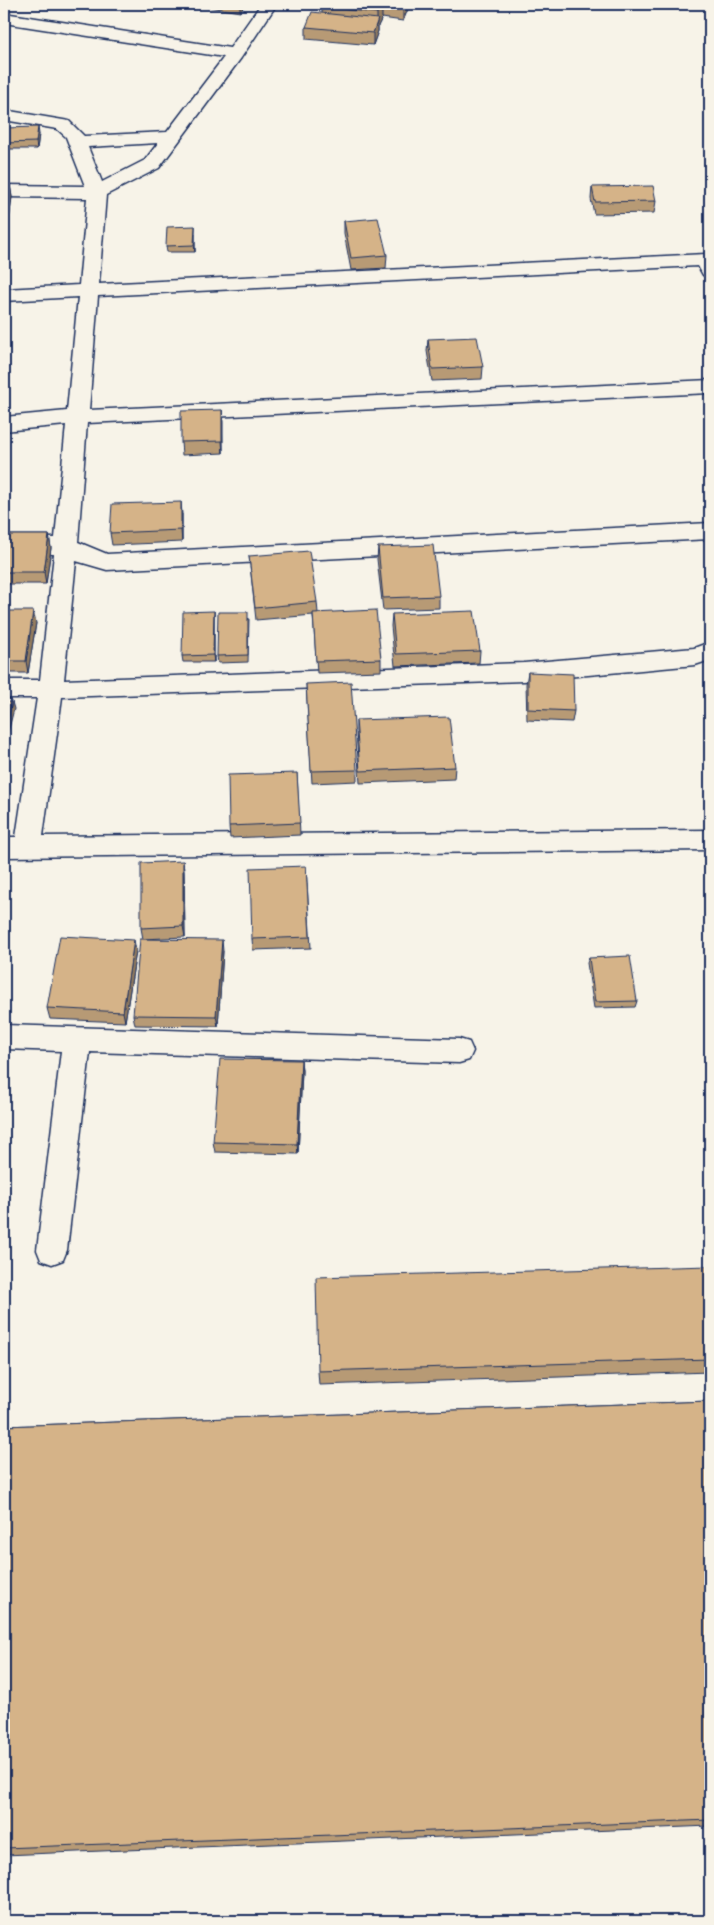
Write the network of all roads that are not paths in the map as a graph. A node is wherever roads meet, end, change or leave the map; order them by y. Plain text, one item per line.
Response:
1 (269, 4) edge
2 (4, 18) edge
3 (235, 54) junction
4 (4, 115) edge
5 (172, 137) junction
6 (77, 142) junction
7 (4, 191) edge
8 (97, 192) junction
9 (710, 271) edge
10 (87, 291) junction
11 (4, 295) edge
12 (710, 387) edge
13 (79, 417) junction
14 (4, 424) edge
15 (710, 531) edge
16 (4, 545) edge
17 (66, 546) junction
18 (710, 651) edge
19 (4, 689) edge
20 (51, 690) junction
21 (710, 840) edge
22 (16, 847) edge
23 (4, 1037) edge
24 (77, 1039) junction
25 (459, 1051) dead end
26 (52, 1250) dead end

1 - 3 street
2 - 3 street
3 - 5 street
4 - 6 street
5 - 6 street
5 - 8 street
6 - 8 street
7 - 8 street
8 - 10 street
9 - 10 street
10 - 11 street
10 - 13 street
12 - 13 street
13 - 14 street
13 - 17 street
15 - 17 street
16 - 17 street
17 - 20 street
18 - 20 street
19 - 20 street
20 - 22 street
21 - 22 street
23 - 24 street
24 - 25 street
24 - 26 street

